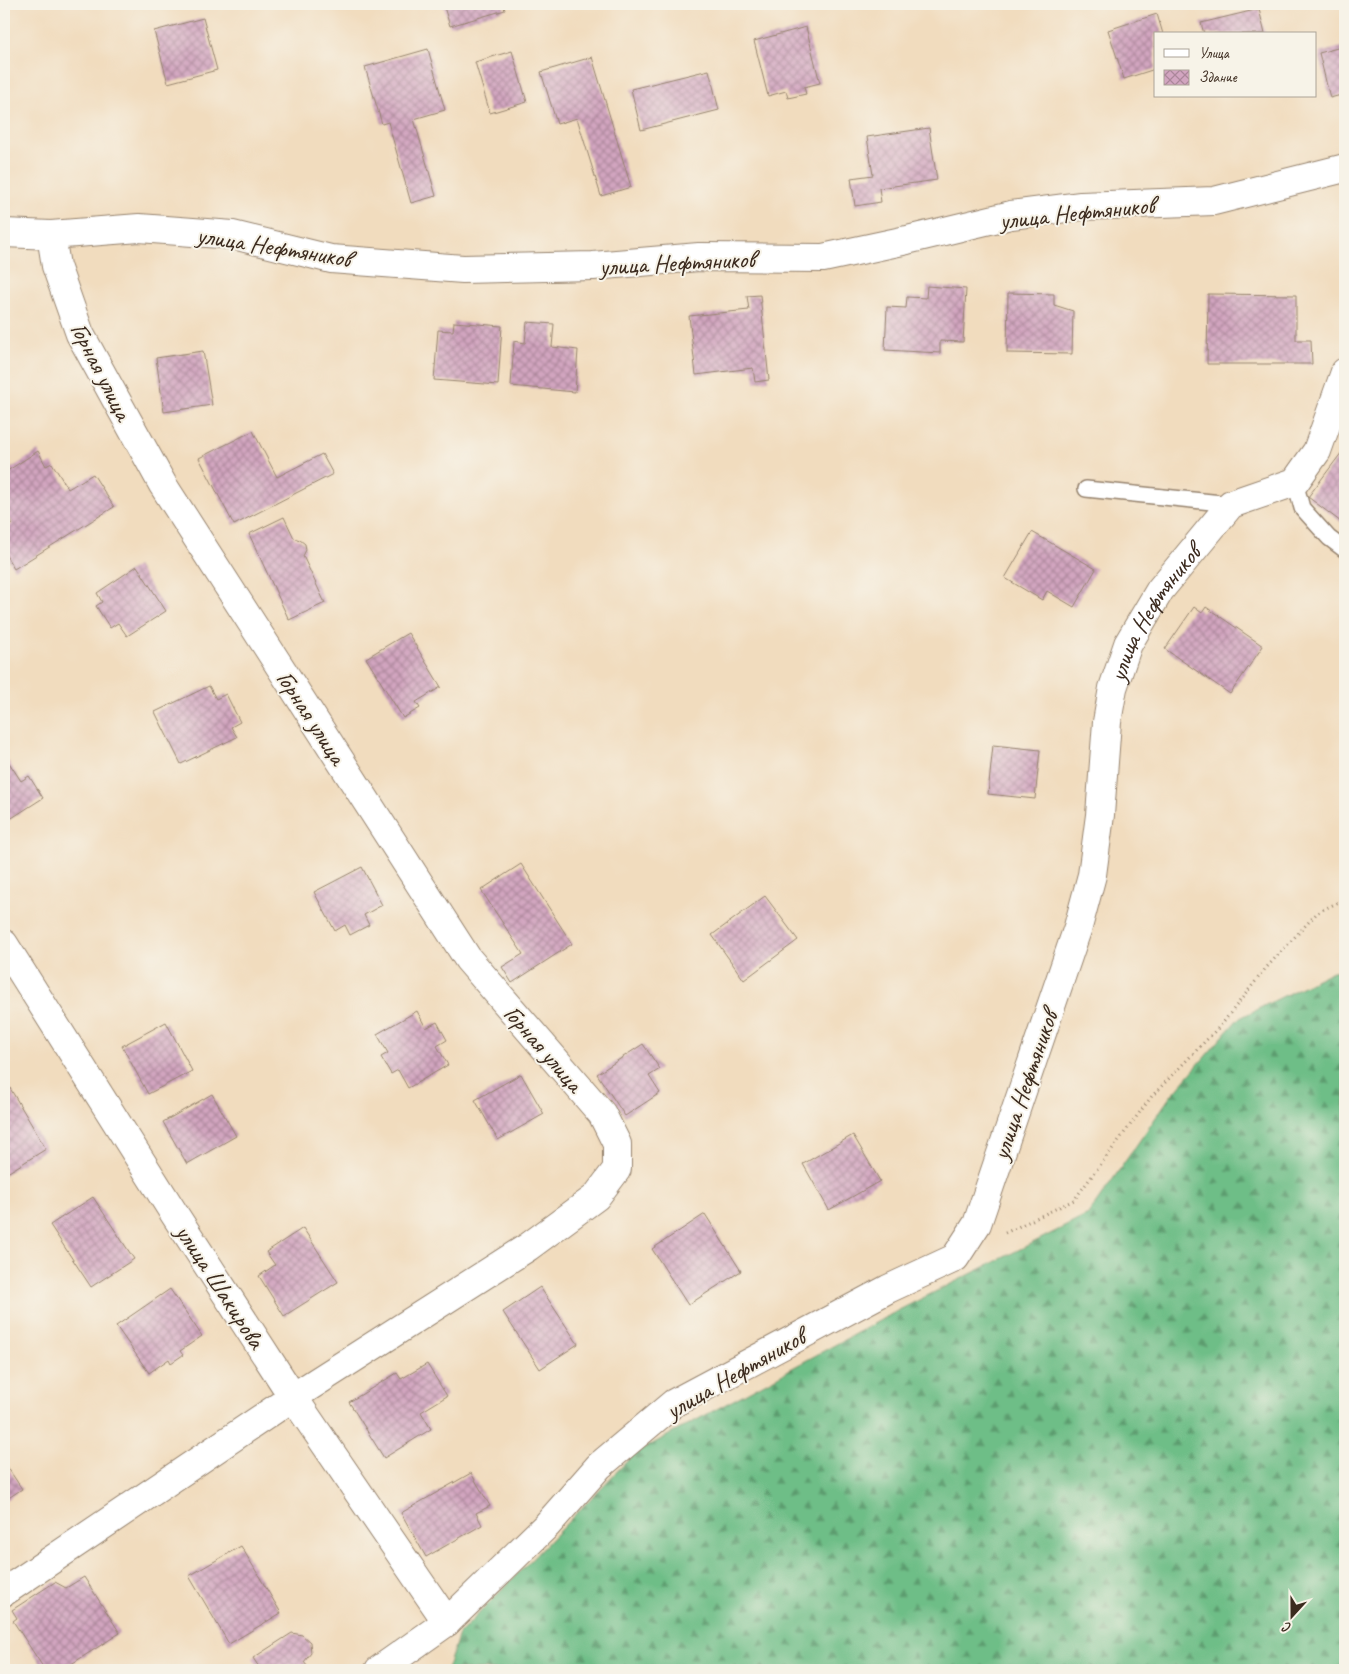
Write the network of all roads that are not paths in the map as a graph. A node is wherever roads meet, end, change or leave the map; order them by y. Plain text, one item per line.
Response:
1 (1345, 168) edge
2 (4, 233) edge
3 (51, 235) junction
4 (1345, 372) edge
5 (1294, 482) junction
6 (1086, 489) dead end
7 (1231, 504) junction
8 (1345, 550) edge
9 (4, 944) edge
10 (293, 1396) junction
11 (4, 1592) edge
12 (447, 1622) junction
13 (379, 1670) edge

1 - 3 street, улица Нефтяников
2 - 3 street, улица Нефтяников
3 - 10 street, Горная улица
4 - 5 street
5 - 7 street
5 - 8 lane
6 - 7 lane
7 - 12 street, улица Нефтяников
9 - 10 street, улица Шакирова
10 - 11 street
10 - 12 street, улица Шакирова
12 - 13 street, улица Нефтяников

